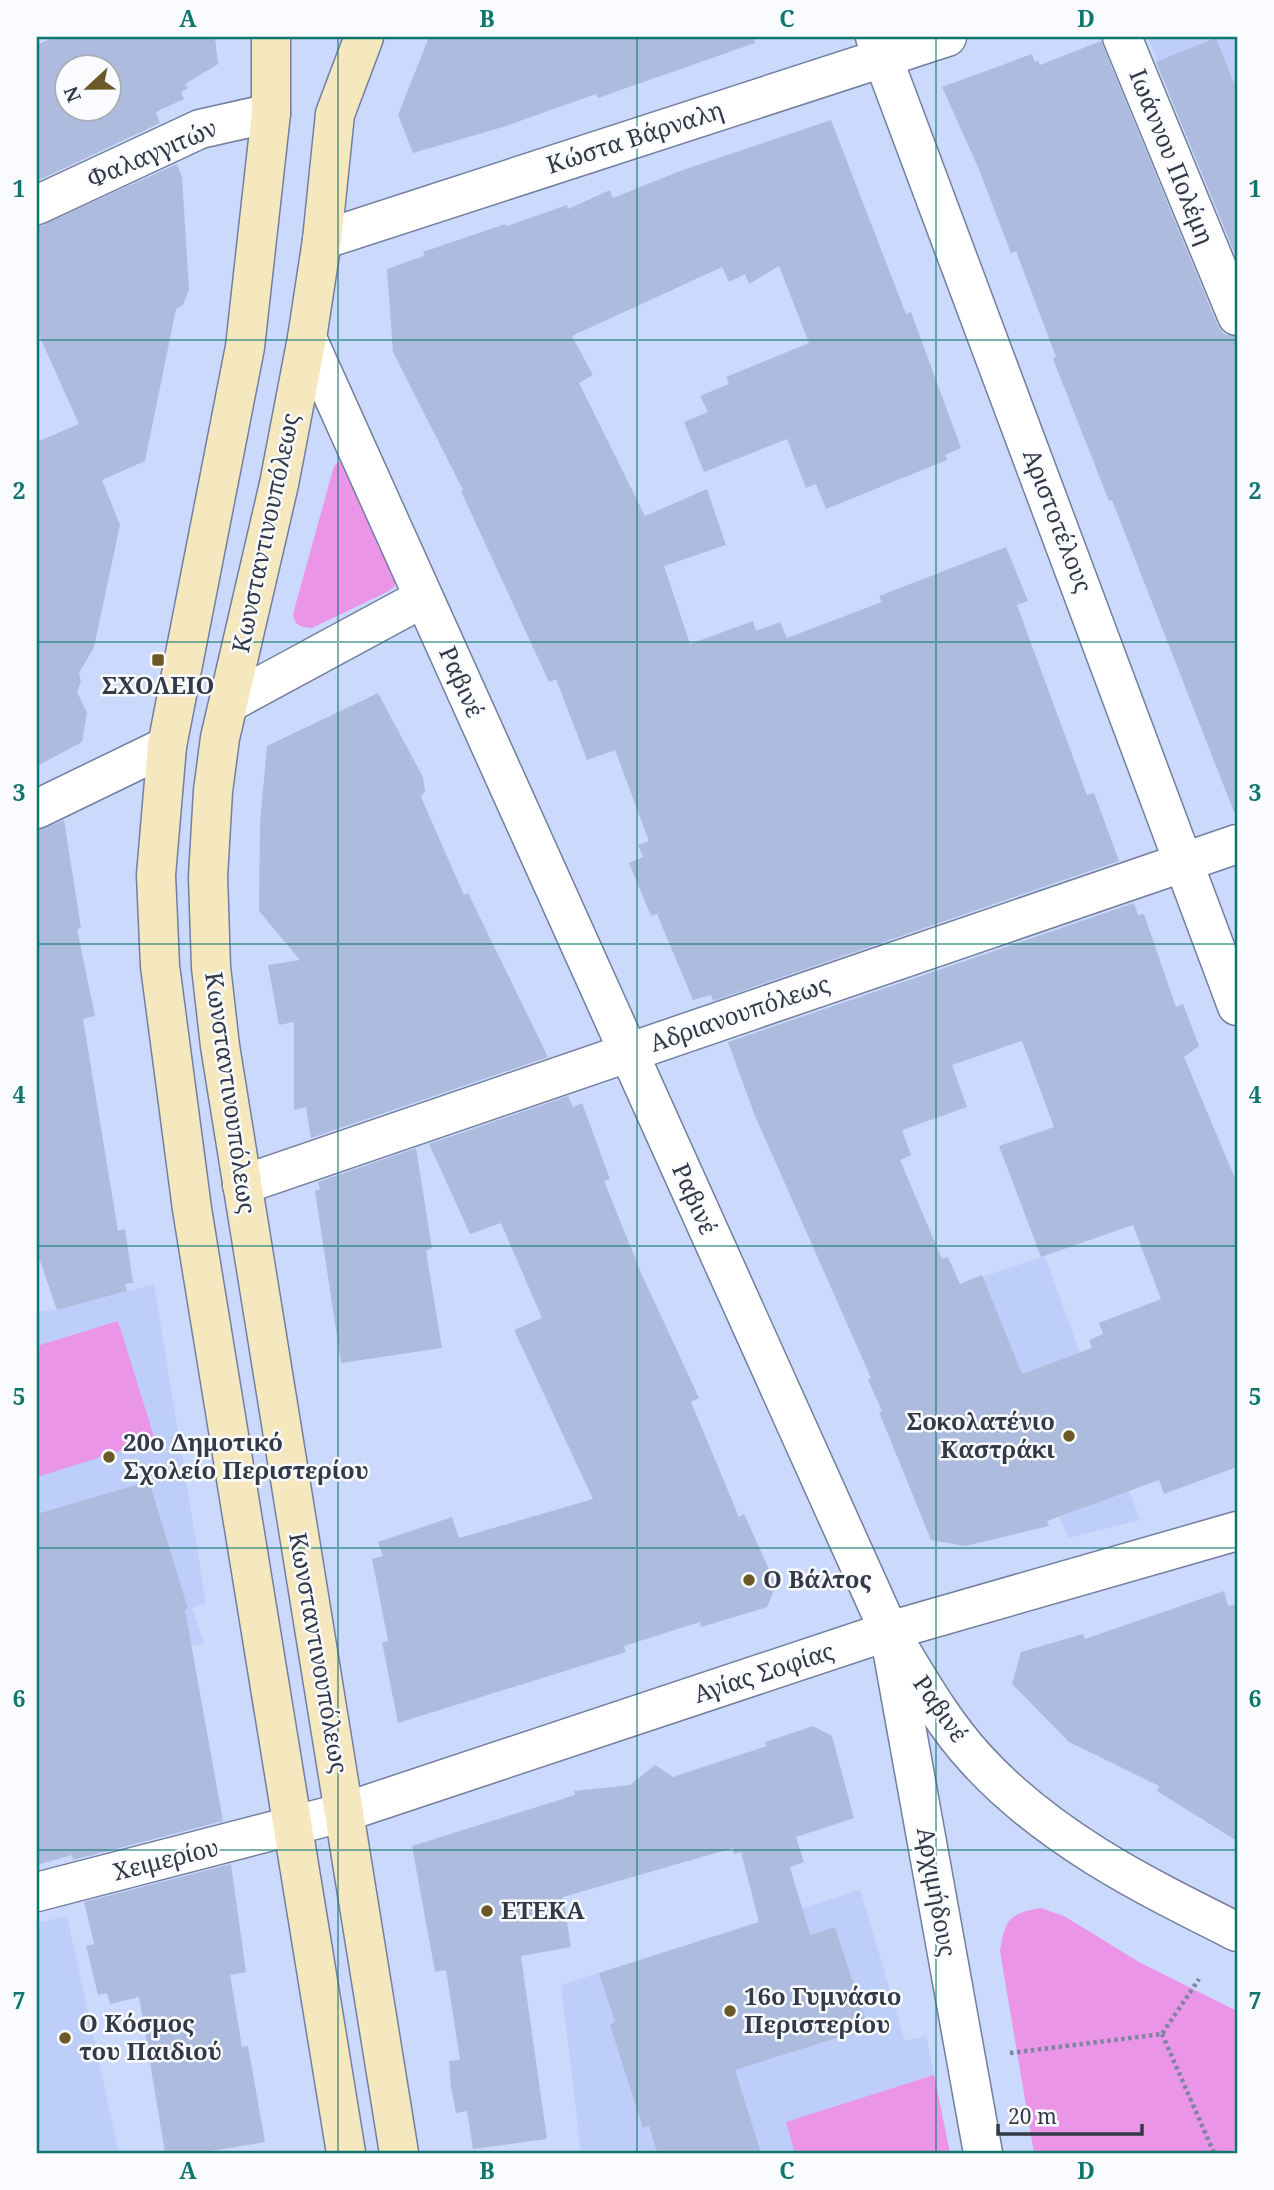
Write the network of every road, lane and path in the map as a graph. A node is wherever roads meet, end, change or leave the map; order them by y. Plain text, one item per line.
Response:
1 (271, 37) edge
2 (337, 37) edge
3 (364, 37) edge
4 (947, 37) edge
5 (1122, 37) edge
6 (879, 47) edge
7 (271, 113) junction
8 (335, 114) junction
9 (37, 205) edge
10 (322, 240) junction
11 (1237, 316) edge
12 (307, 338) junction
13 (423, 598) junction
14 (229, 703) junction
15 (167, 746) junction
16 (37, 809) edge
17 (1237, 844) edge
18 (1184, 861) junction
19 (1237, 1006) edge
20 (628, 1052) junction
21 (242, 1185) junction
22 (1237, 1531) edge
23 (889, 1631) junction
24 (345, 1812) junction
25 (295, 1827) junction
26 (37, 1892) edge
27 (1237, 1932) edge
28 (1199, 1979) dead end
29 (1162, 2034) junction
30 (1009, 2053) dead end
31 (346, 2153) edge
32 (399, 2153) edge
33 (983, 2153) edge
34 (1214, 2153) edge

1 - 7 main road, Κωνσταντινουπόλεως
2 - 8 main road
3 - 8 main road, Κωνσταντινουπόλεως
4 - 6 street, Κώστα Βάρναλη
5 - 11 street, Ιωάννου Πολέμη
6 - 10 street, Κώστα Βάρναλη
6 - 18 street, Αριστοτέλους
7 - 9 street, Φαλαγγιτών
7 - 15 main road, Κωνσταντινουπόλεως
8 - 10 main road, Κωνσταντινουπόλεως
10 - 12 main road, Κωνσταντινουπόλεως
12 - 13 street, Ραβινέ
12 - 14 main road, Κωνσταντινουπόλεως
13 - 14 street
13 - 20 street, Ραβινέ
14 - 21 main road, Κωνσταντινουπόλεως
15 - 16 street
15 - 25 main road, Κωνσταντινουπόλεως
17 - 18 street, Αδριανουπόλεως
18 - 19 street, Αριστοτέλους
18 - 20 street, Αδριανουπόλεως
20 - 21 street, Αδριανουπόλεως
20 - 23 street, Ραβινέ
21 - 24 main road, Κωνσταντινουπόλεως
22 - 23 street, Αγίας Σοφίας
23 - 24 street, Αγίας Σοφίας
23 - 27 street, Ραβινέ
23 - 33 street, Αρχιμήδους
24 - 25 street, Αγίας Σοφίας
24 - 32 main road, Κωνσταντινουπόλεως
25 - 26 street, Χειμερίου
25 - 31 main road, Κωνσταντινουπόλεως
28 - 29 path
29 - 30 path
29 - 34 path

